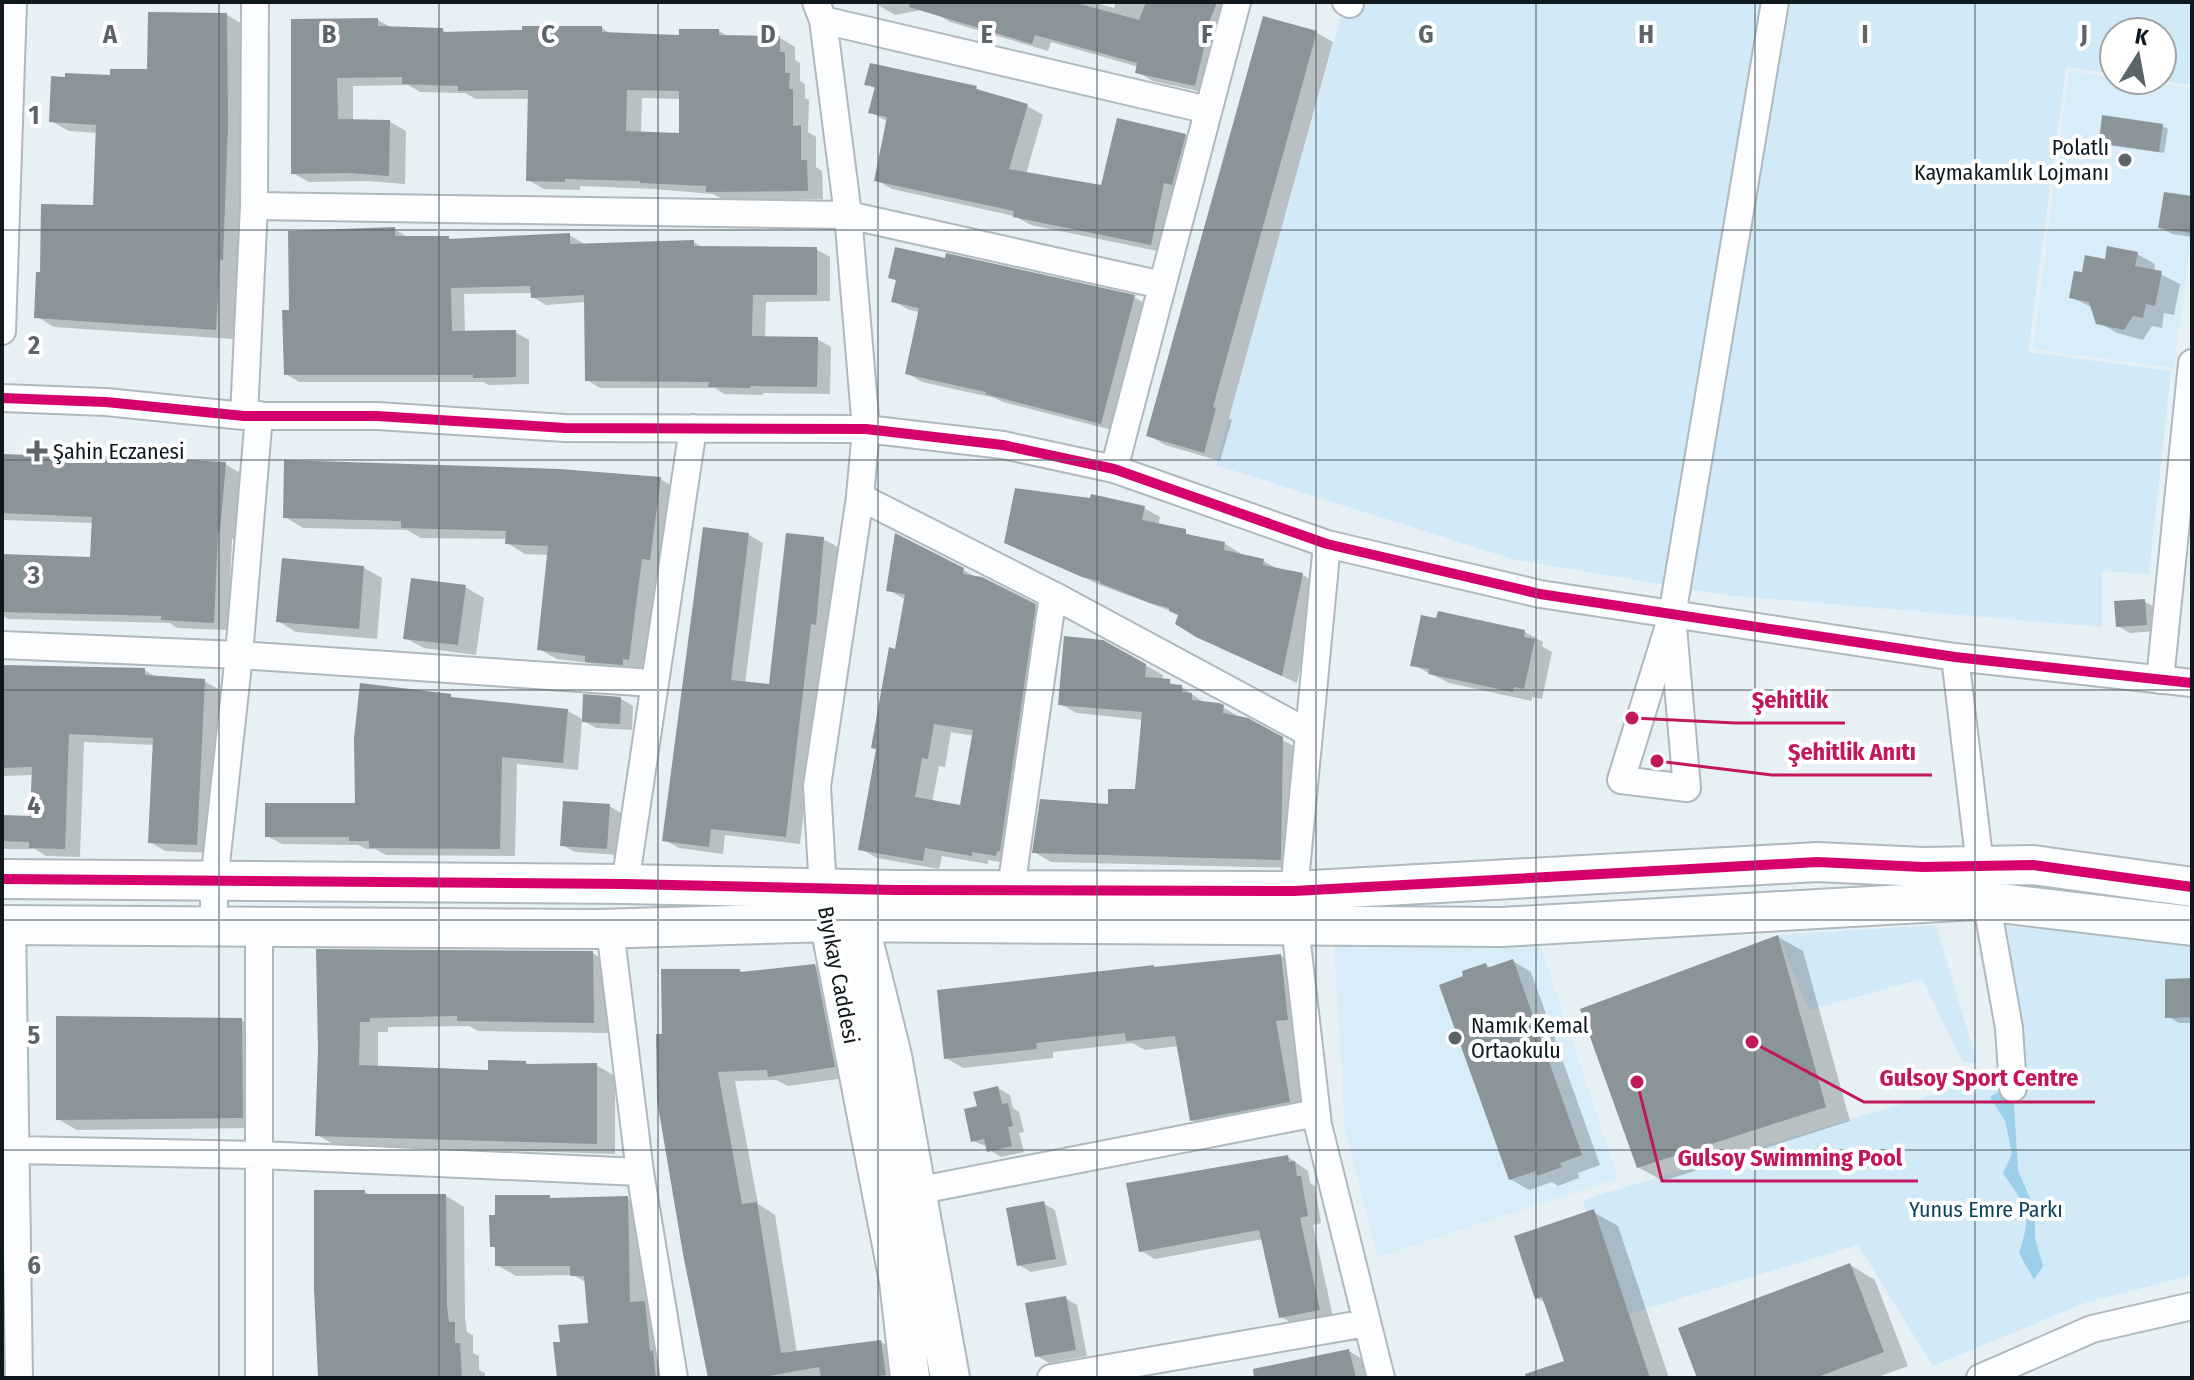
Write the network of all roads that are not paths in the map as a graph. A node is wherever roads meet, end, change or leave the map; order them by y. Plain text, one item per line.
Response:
1 (13, 2) edge
2 (255, 2) edge
3 (1237, 2) edge
4 (1775, 2) edge
5 (819, 11) edge
6 (1208, 110) junction
7 (254, 206) junction
8 (848, 215) junction
9 (1162, 285) junction
10 (2, 331) edge
11 (2191, 373) edge
12 (2, 398) edge
13 (251, 416) junction
14 (693, 428) junction
15 (866, 429) junction
16 (1114, 469) junction
17 (860, 497) junction
18 (1327, 544) junction
19 (1053, 595) junction
20 (1672, 616) junction
21 (2, 645) edge
22 (239, 655) junction
23 (1955, 657) junction
24 (2160, 680) junction
25 (653, 683) junction
26 (2192, 683) edge
27 (1309, 733) junction
28 (2, 879) edge
29 (214, 882) junction
30 (625, 884) junction
31 (1984, 884) junction
32 (2192, 887) edge
33 (1011, 889) junction
34 (1294, 908) junction
35 (837, 911) junction
36 (7, 925) edge
37 (2192, 926) edge
38 (214, 927) junction
39 (259, 928) junction
40 (610, 929) junction
41 (2013, 1088) dead end
42 (1316, 1113) junction
43 (17, 1150) junction
44 (260, 1155) junction
45 (640, 1172) junction
46 (916, 1191) junction
47 (10, 1241) edge
48 (2192, 1306) edge
49 (1367, 1323) junction
50 (19, 1378) edge
51 (259, 1378) edge
52 (674, 1378) edge
53 (910, 1378) edge
54 (950, 1378) edge
55 (1051, 1378) edge
56 (1381, 1378) edge
57 (1980, 1378) edge

1 - 10 street
2 - 7 street
3 - 6 street
4 - 20 street
5 - 6 street
5 - 8 street
6 - 9 street
7 - 8 street
7 - 13 street
8 - 9 street
8 - 15 street
9 - 16 street
11 - 24 street
12 - 13 street
13 - 14 street
13 - 22 street
14 - 15 street
14 - 25 street
15 - 16 street
15 - 17 street
16 - 18 street
17 - 19 street
17 - 35 street
18 - 20 street
18 - 27 street
19 - 27 street
19 - 33 street
20 - 20 street
20 - 23 street
21 - 22 street
22 - 25 street
22 - 29 street
23 - 24 street
23 - 31 street
24 - 26 street
25 - 30 street
27 - 34 street
28 - 29 street
29 - 30 street
29 - 38 street
30 - 35 street
31 - 32 street
31 - 34 street
31 - 37 street
31 - 41 street
33 - 34 street
33 - 35 street
34 - 35 street
34 - 42 street
35 - 40 street
35 - 46 street, Bıyıkay Caddesi
35 - 53 street, Bıyıkay Caddesi
36 - 38 street
36 - 43 street
38 - 39 street
39 - 40 street
39 - 44 street
40 - 45 street
42 - 46 street
42 - 49 street
43 - 44 street
43 - 47 street
44 - 45 street
44 - 51 street
45 - 52 street
46 - 54 street, Bıyıkay Caddesi
47 - 50 street
48 - 57 street
49 - 55 street
49 - 56 street

